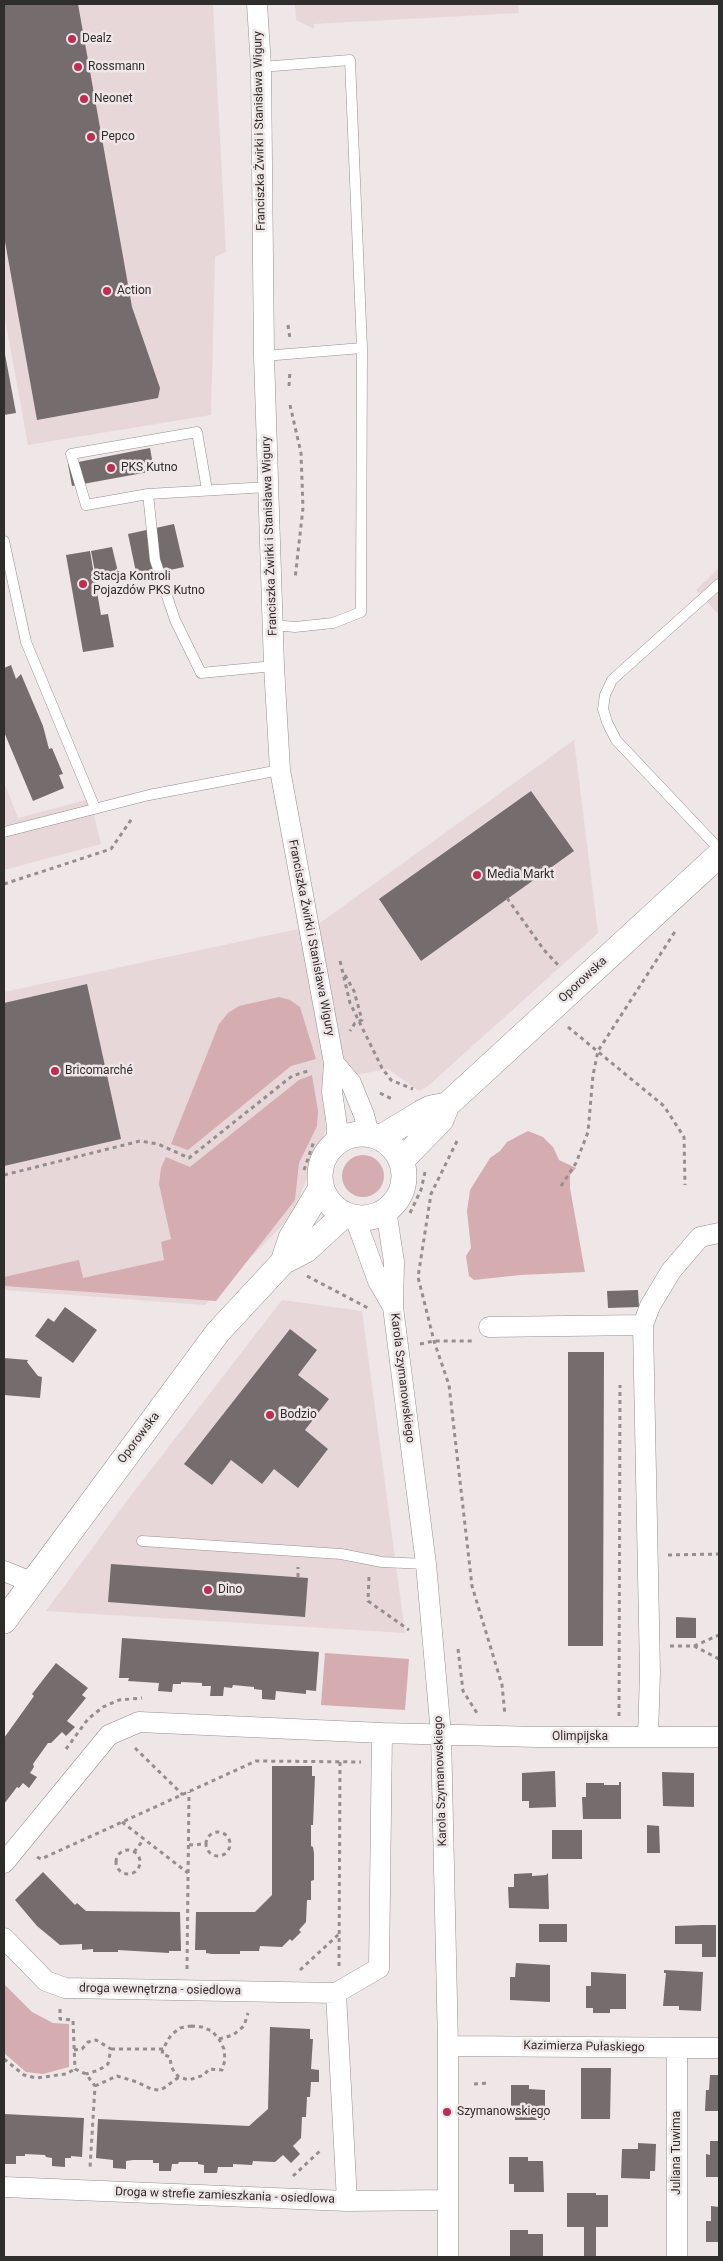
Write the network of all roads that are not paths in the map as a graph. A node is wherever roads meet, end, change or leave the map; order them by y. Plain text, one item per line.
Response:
1 (257, 4) edge
2 (261, 67) junction
3 (362, 348) junction
4 (264, 356) junction
5 (268, 487) junction
6 (207, 490) junction
7 (148, 494) junction
8 (4, 541) edge
9 (718, 586) edge
10 (273, 625) junction
11 (274, 666) junction
12 (280, 770) junction
13 (95, 808) junction
14 (4, 832) edge
15 (719, 850) edge
16 (719, 855) edge
17 (334, 1063) junction
18 (440, 1111) junction
19 (374, 1136) junction
20 (327, 1139) junction
21 (401, 1161) junction
22 (312, 1180) junction
23 (396, 1214) junction
24 (349, 1216) junction
25 (719, 1233) edge
26 (292, 1268) junction
27 (393, 1307) junction
28 (643, 1325) junction
29 (486, 1334) road end
30 (142, 1540) dead end
31 (426, 1564) junction
32 (4, 1571) edge
33 (31, 1582) junction
34 (4, 1621) edge
35 (382, 1733) junction
36 (441, 1734) junction
37 (648, 1736) junction
38 (719, 1736) edge
39 (4, 1863) edge
40 (4, 1938) edge
41 (336, 1993) junction
42 (448, 2046) junction
43 (719, 2048) edge
44 (677, 2049) junction
45 (4, 2187) edge
46 (447, 2200) junction
47 (347, 2201) junction
48 (448, 2257) edge
49 (677, 2257) edge

1 - 2 street, Franciszka Żwirki i Stanisława Wigury
2 - 3 lane
2 - 4 street, Franciszka Żwirki i Stanisława Wigury
3 - 4 lane
3 - 10 lane
4 - 5 street, Franciszka Żwirki i Stanisława Wigury
5 - 6 lane
5 - 10 street, Franciszka Żwirki i Stanisława Wigury
6 - 7 lane
6 - 7 lane
7 - 11 lane
8 - 13 lane
9 - 15 lane
10 - 11 street, Franciszka Żwirki i Stanisława Wigury
11 - 12 street, Franciszka Żwirki i Stanisława Wigury
12 - 13 lane
12 - 17 street, Franciszka Żwirki i Stanisława Wigury
13 - 14 lane
16 - 18 street, Oporowska
17 - 19 street, Franciszka Żwirki i Stanisława Wigury
17 - 20 street, Franciszka Żwirki i Stanisława Wigury
18 - 19 street, Oporowska
18 - 21 street, Oporowska
19 - 20 street
19 - 21 street
20 - 22 street
21 - 23 street
22 - 24 street
22 - 26 street, Oporowska
23 - 24 street
23 - 27 street, Karola Szymanowskiego
24 - 26 street, Oporowska
24 - 27 street, Karola Szymanowskiego
25 - 28 street
26 - 33 street, Oporowska
27 - 31 street, Karola Szymanowskiego
28 - 29 street
28 - 37 street
30 - 31 lane
31 - 36 street, Karola Szymanowskiego
32 - 33 street
33 - 34 street, Oporowska
35 - 36 street, Olimpijska
35 - 39 street, Olimpijska
35 - 41 street
36 - 37 street, Olimpijska
36 - 42 street, Karola Szymanowskiego
37 - 38 street, Olimpijska
40 - 41 street, droga wewnętrzna - osiedlowa
41 - 47 street
42 - 44 street, Kazimierza Pułaskiego
42 - 46 street, Karola Szymanowskiego
43 - 44 street, Kazimierza Pułaskiego
44 - 49 street, Juliana Tuwima
45 - 47 street, Droga w strefie zamieszkania - osiedlowa
46 - 47 street, Droga w strefie zamieszkania - osiedlowa
46 - 48 street, Karola Szymanowskiego

